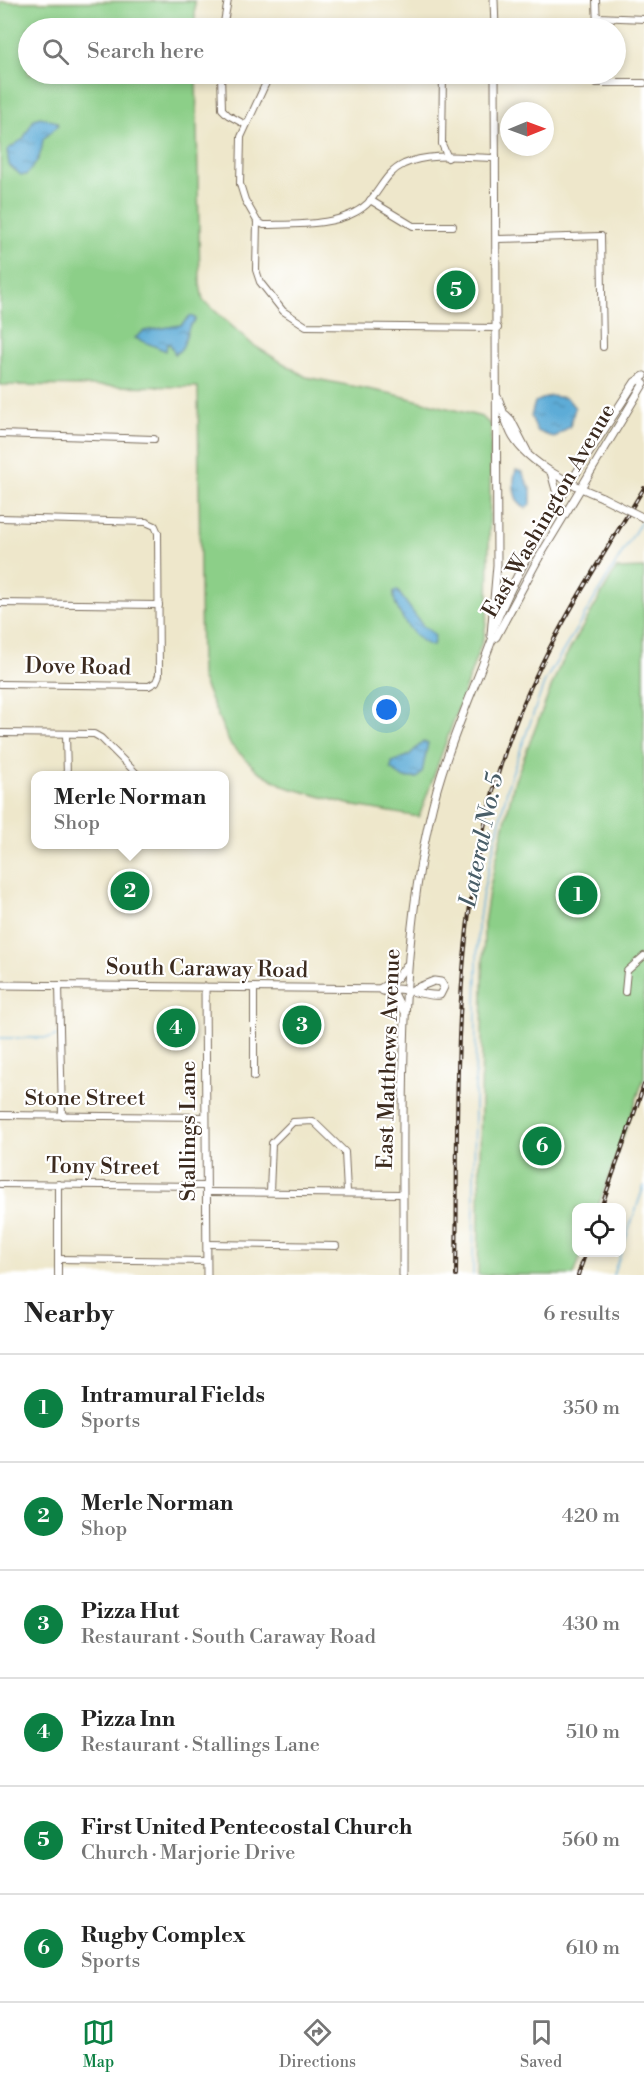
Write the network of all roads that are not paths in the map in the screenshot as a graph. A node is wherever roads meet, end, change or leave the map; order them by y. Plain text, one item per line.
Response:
1 (228, 0) edge
2 (494, 0) edge
3 (596, 0) edge
4 (597, 17) joint
5 (225, 18) edge
6 (495, 18) edge
7 (620, 18) edge
8 (626, 18) edge
9 (644, 19) edge
10 (626, 83) edge
11 (644, 83) edge
12 (222, 84) edge
13 (264, 84) edge
14 (443, 84) edge
15 (495, 84) edge
16 (246, 124) junction
17 (448, 158) junction
18 (496, 158) junction
19 (370, 200) junction
20 (257, 222) junction
21 (453, 226) dead end
22 (498, 239) junction
23 (498, 328) junction
24 (603, 347) dead end
25 (644, 376) edge
26 (644, 382) edge
27 (497, 397) junction
28 (0, 434) edge
29 (154, 439) dead end
30 (551, 472) junction
31 (570, 483) junction
32 (580, 488) junction
33 (559, 503) junction
34 (644, 518) edge
35 (0, 519) edge
36 (0, 603) edge
37 (159, 605) junction
38 (492, 637) junction
39 (0, 684) edge
40 (0, 733) edge
41 (66, 734) junction
42 (67, 771) edge
43 (134, 771) edge
44 (644, 956) edge
45 (407, 961) junction
46 (0, 985) edge
47 (59, 985) junction
48 (204, 987) junction
49 (254, 987) junction
50 (378, 989) junction
51 (405, 989) junction
52 (414, 989) dead end
53 (625, 992) dead end
54 (405, 1021) junction
55 (254, 1077) dead end
56 (0, 1115) edge
57 (62, 1116) junction
58 (206, 1117) junction
59 (0, 1184) edge
60 (58, 1184) junction
61 (206, 1189) junction
62 (270, 1191) junction
63 (347, 1192) junction
64 (403, 1194) junction
65 (207, 1244) junction
66 (336, 1246) dead end
67 (58, 1259) junction
68 (207, 1261) junction
69 (58, 1275) edge
70 (207, 1275) edge
71 (403, 1275) edge

1 - 5 street
2 - 6 street
3 - 4 street
4 - 7 street
8 - 9 street
10 - 11 street
12 - 16 street
13 - 16 street
14 - 17 street
15 - 18 street
16 - 20 street
17 - 18 street
17 - 19 street
18 - 22 street
19 - 20 street
19 - 21 street
20 - 23 street
22 - 23 street
22 - 24 street
23 - 27 street
25 - 31 street, East Washington Avenue
26 - 32 street, East Washington Avenue
27 - 30 street
27 - 38 street
28 - 29 street
30 - 31 street
30 - 33 street
31 - 32 street
31 - 33 street, East Washington Avenue
32 - 34 street, bridge
32 - 38 street, East Washington Avenue
33 - 38 street, East Washington Avenue
35 - 37 street
36 - 37 street
37 - 39 street, Dove Road
38 - 45 street, East Matthews Avenue
40 - 41 street
41 - 42 street
41 - 43 street
44 - 53 street
45 - 50 street
45 - 51 street, East Matthews Avenue
46 - 47 street, South Caraway Road
47 - 48 street, South Caraway Road
47 - 57 street
48 - 49 street, South Caraway Road
48 - 58 street, Stallings Lane
49 - 50 street, South Caraway Road
49 - 55 street
50 - 51 street, South Caraway Road
50 - 54 street
51 - 52 street, South Caraway Road
51 - 54 street, East Matthews Avenue
54 - 64 street, East Matthews Avenue
56 - 57 street, Stone Street
57 - 58 street, Stone Street
58 - 61 street, Stallings Lane
59 - 60 street, Tony Street
60 - 61 street, Tony Street
60 - 67 street
61 - 62 street, Tony Street
61 - 65 street, Stallings Lane
62 - 63 street, Tony Street
62 - 63 street
63 - 64 street, Tony Street
64 - 71 street, East Matthews Avenue
65 - 66 street
65 - 68 street, Stallings Lane
67 - 68 street
67 - 69 street
68 - 70 street, Stallings Lane

